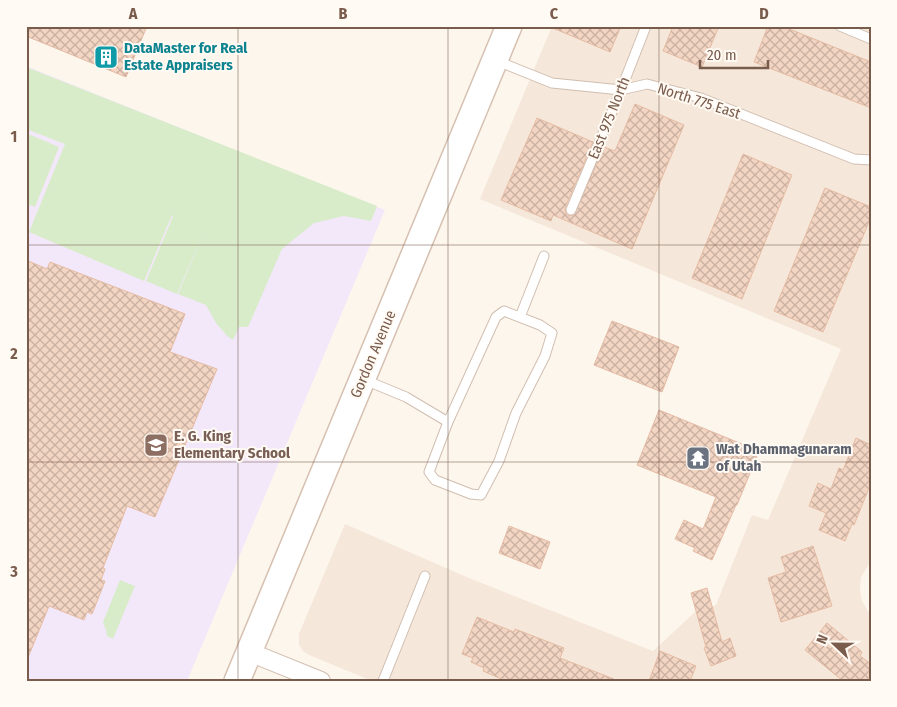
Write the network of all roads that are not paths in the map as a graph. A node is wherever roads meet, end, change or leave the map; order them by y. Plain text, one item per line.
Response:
1 (509, 26) edge
2 (646, 26) edge
3 (840, 26) edge
4 (871, 39) edge
5 (495, 60) junction
6 (622, 90) junction
7 (871, 160) edge
8 (571, 210) dead end
9 (544, 256) dead end
10 (520, 317) junction
11 (362, 379) junction
12 (448, 422) junction
13 (425, 576) dead end
14 (249, 652) junction
15 (237, 681) edge
16 (321, 681) edge
17 (383, 681) edge

1 - 5 main road, Gordon Avenue
2 - 6 lane, East 975 North
3 - 4 lane
5 - 6 lane, North 775 East
5 - 11 main road, Gordon Avenue
6 - 7 lane, North 775 East
6 - 8 lane, East 975 North
9 - 10 lane
10 - 12 lane
10 - 12 lane
11 - 12 lane
11 - 14 main road, Gordon Avenue
13 - 17 lane
14 - 15 main road, Gordon Avenue
14 - 16 street

